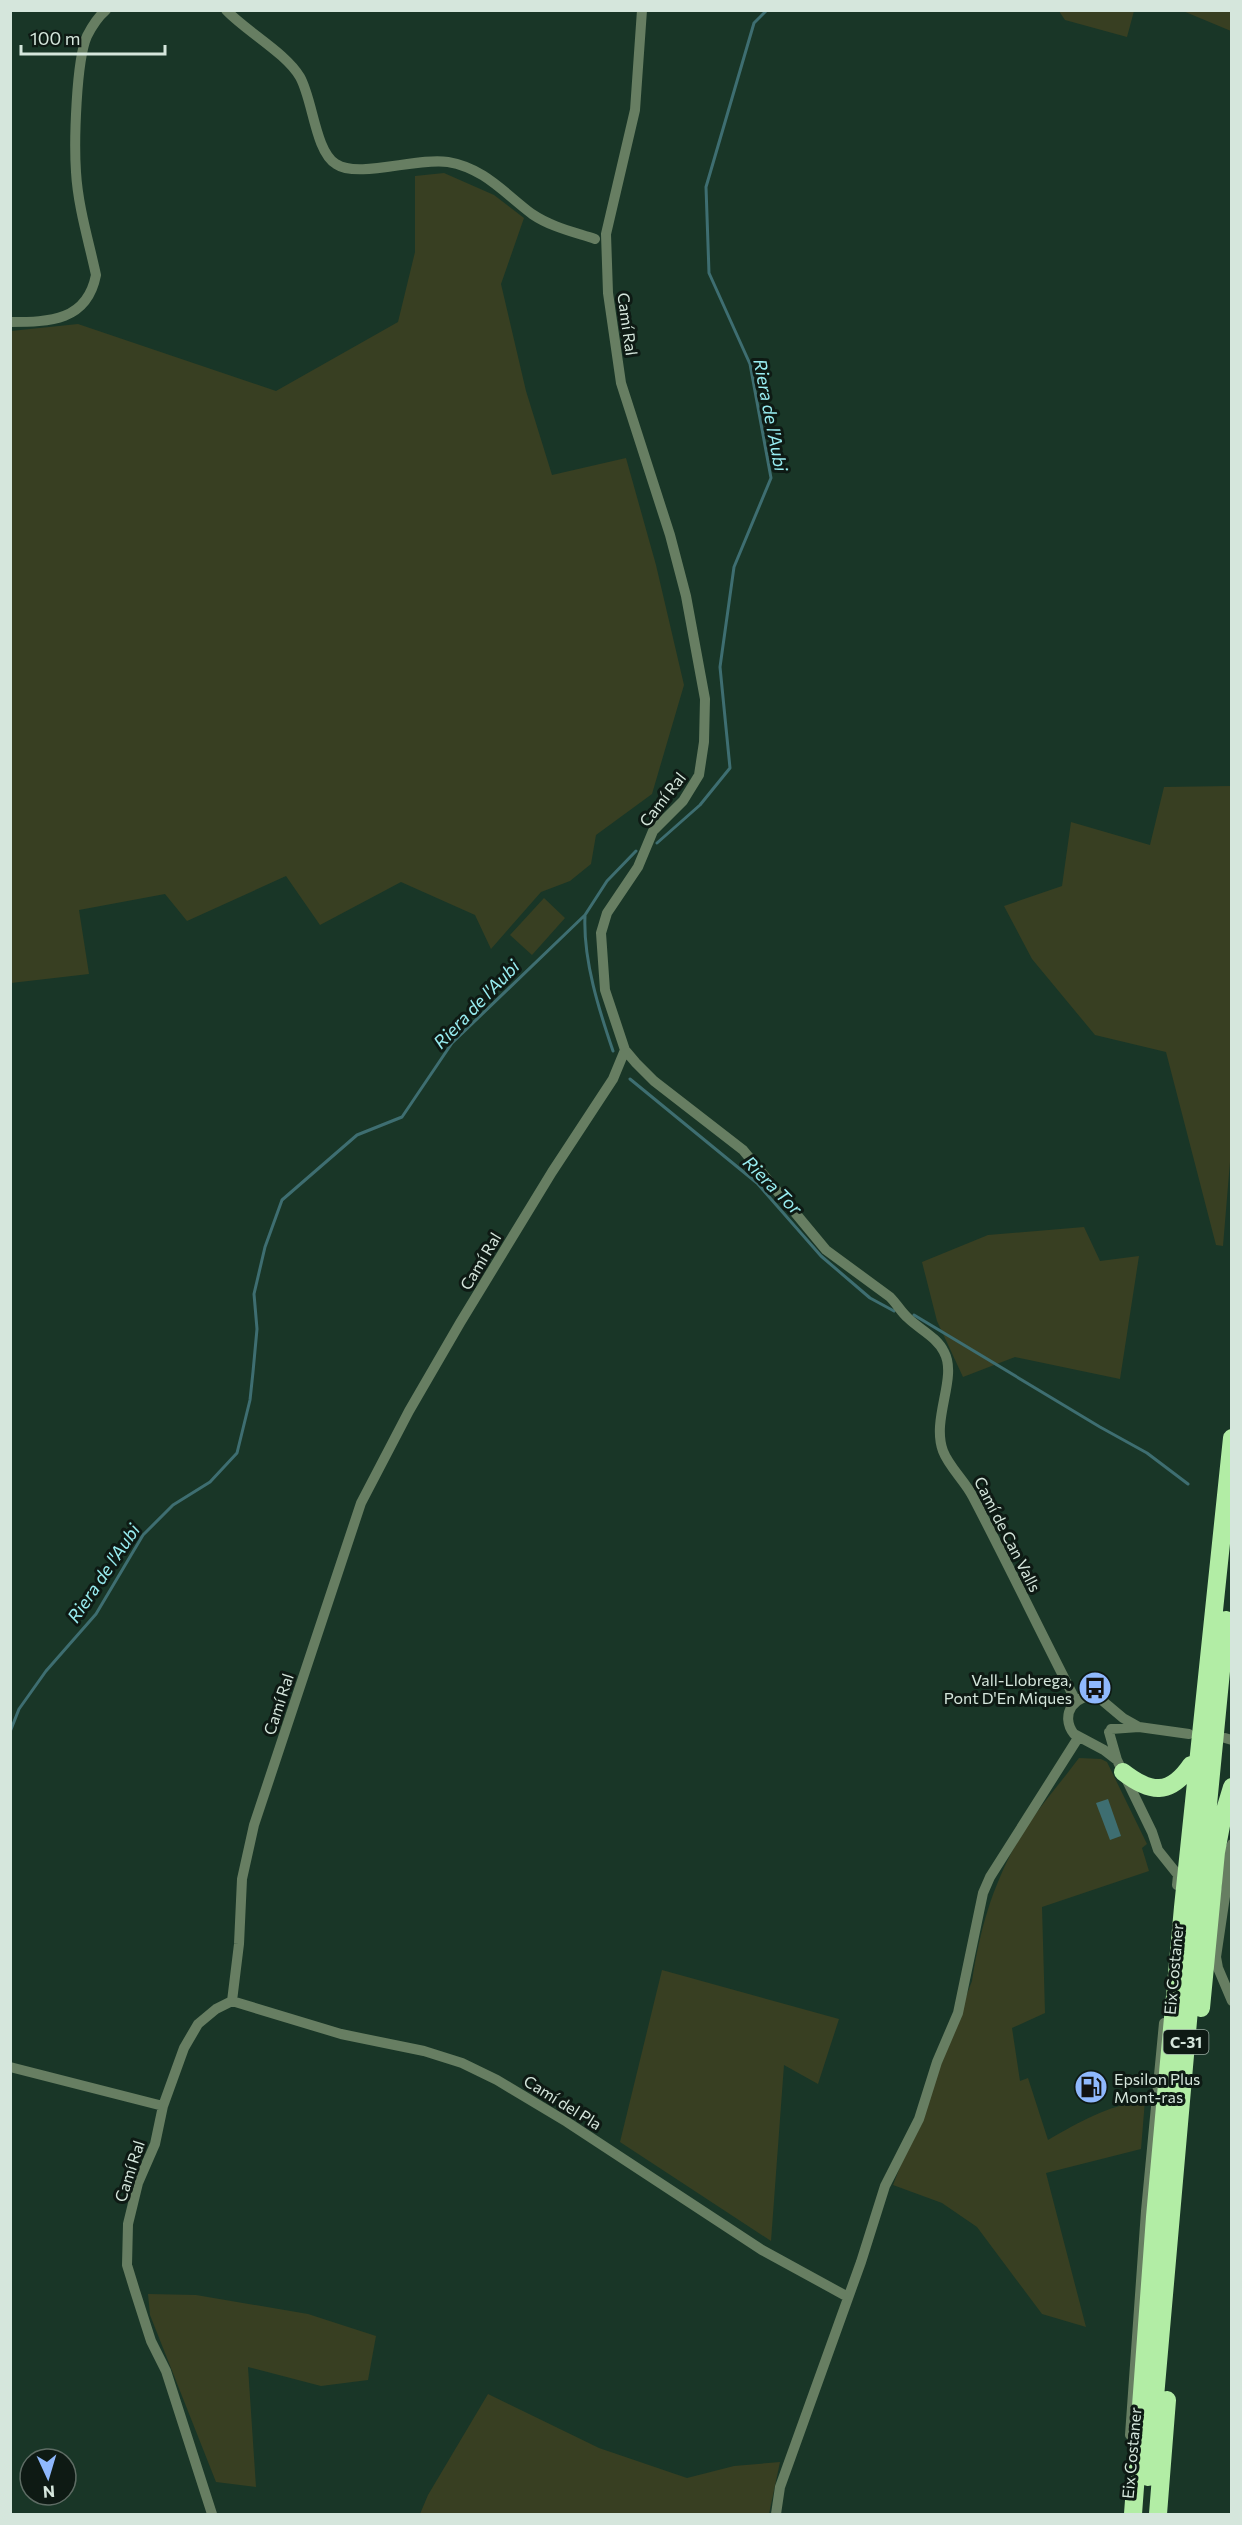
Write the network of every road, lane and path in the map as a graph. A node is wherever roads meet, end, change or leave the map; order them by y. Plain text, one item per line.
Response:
1 (106, 10) edge
2 (226, 10) edge
3 (642, 10) edge
4 (595, 240) dead end
5 (10, 322) edge
6 (625, 1050) junction
7 (1232, 1438) edge
8 (1232, 1570) edge
9 (1215, 1606) junction
10 (1076, 1701) junction
11 (1110, 1708) junction
12 (1139, 1727) junction
13 (1110, 1731) junction
14 (1188, 1734) dead end
15 (1078, 1738) junction
16 (1090, 1742) junction
17 (1191, 1765) junction
18 (1120, 1766) junction
19 (1232, 1787) edge
20 (1232, 1844) edge
21 (1178, 1875) junction
22 (232, 2001) junction
23 (1232, 2001) edge
24 (10, 2067) edge
25 (163, 2106) junction
26 (848, 2296) junction
27 (212, 2514) edge
28 (776, 2514) edge
29 (1124, 2514) edge
30 (1133, 2514) edge
31 (1145, 2514) edge
32 (1158, 2514) edge

1 - 5 street
2 - 4 street
3 - 6 street, Camí Ral
6 - 10 street, Camí de Can Valls
6 - 22 street, Camí Ral
7 - 9 highway, C-31
8 - 31 highway, Eix Costaner / C-31
9 - 17 highway
9 - 30 highway, C-31
10 - 11 street
10 - 15 street
11 - 12 street
11 - 13 street
12 - 13 street
12 - 14 street
13 - 16 street
13 - 18 street
15 - 16 street
15 - 26 street
16 - 18 street
17 - 18 highway
17 - 21 highway
18 - 21 street
19 - 32 highway
20 - 23 street
21 - 29 street
22 - 25 street, Camí Ral
22 - 26 street, Camí del Pla
24 - 25 street
25 - 27 street, Camí Ral
26 - 28 street

